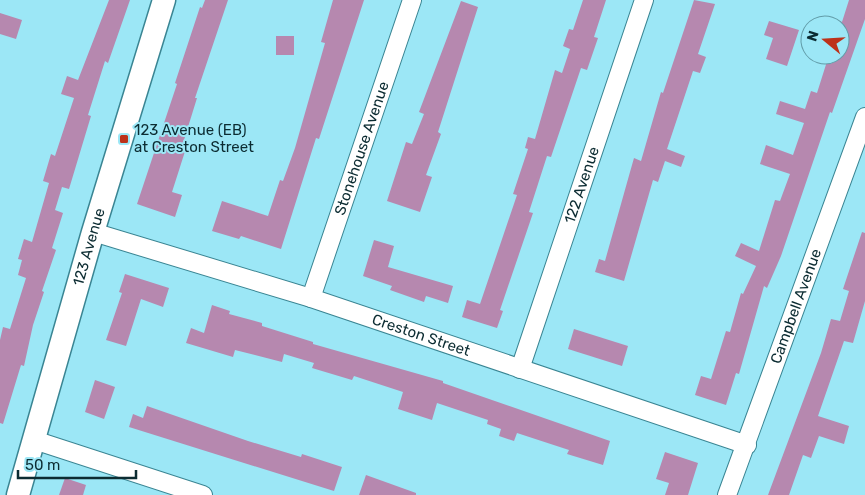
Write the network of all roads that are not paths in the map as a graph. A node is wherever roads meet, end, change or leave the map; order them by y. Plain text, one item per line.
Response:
1 (164, 0) edge
2 (412, 0) edge
3 (644, 0) edge
4 (865, 117) edge
5 (94, 232) junction
6 (311, 298) junction
7 (520, 370) junction
8 (34, 440) junction
9 (747, 445) junction
10 (18, 495) edge
11 (203, 495) edge
12 (727, 495) edge

1 - 5 street, 123 Avenue
2 - 6 street, Stonehouse Avenue
3 - 7 street, 122 Avenue
4 - 9 street, Campbell Avenue
5 - 6 street, Creston Street
5 - 8 street, 123 Avenue
6 - 7 street, Creston Street
7 - 9 street, Creston Street
8 - 10 street, 123 Avenue
8 - 11 street
9 - 12 street, Campbell Avenue

